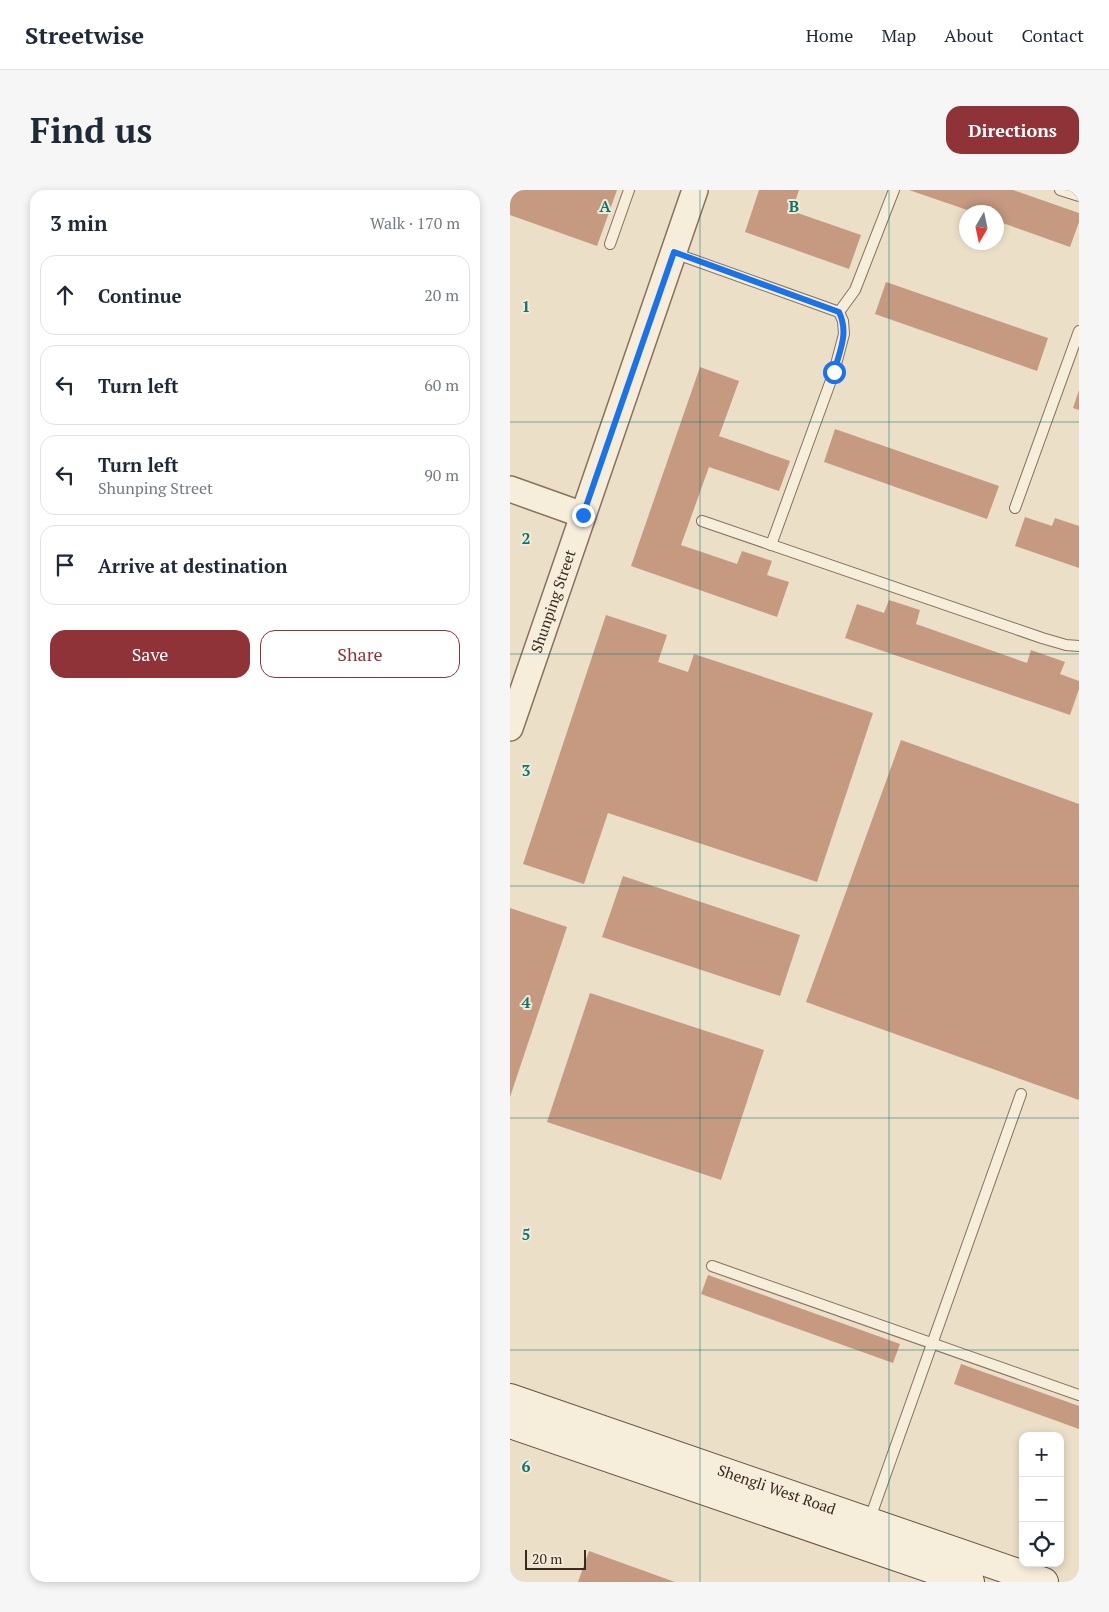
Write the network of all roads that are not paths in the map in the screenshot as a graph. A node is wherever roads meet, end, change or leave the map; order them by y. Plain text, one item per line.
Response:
1 (629, 190) edge
2 (695, 190) edge
3 (894, 190) edge
4 (1060, 190) edge
5 (1079, 196) edge
6 (610, 244) dead end
7 (674, 252) junction
8 (839, 312) junction
9 (1079, 331) edge
10 (510, 490) edge
11 (1015, 508) dead end
12 (583, 515) junction
13 (702, 521) dead end
14 (771, 545) junction
15 (1079, 646) edge
16 (510, 728) edge
17 (1021, 1094) dead end
18 (712, 1266) dead end
19 (932, 1343) junction
20 (1079, 1395) edge
21 (510, 1398) edge
22 (510, 1424) edge
23 (868, 1522) junction
24 (970, 1582) edge
25 (1044, 1582) edge

1 - 6 lane
2 - 7 street, Shunping Street
3 - 8 lane
4 - 5 lane
7 - 8 lane
7 - 12 street, Shunping Street
8 - 14 lane
9 - 11 lane
10 - 12 street
12 - 16 street, Shunping Street
13 - 14 lane
14 - 15 lane
17 - 19 lane
18 - 19 lane
19 - 20 lane
19 - 23 lane
21 - 23 main road, Shengli West Road
22 - 24 main road, Shengli West Road
23 - 25 main road, Shengli West Road

